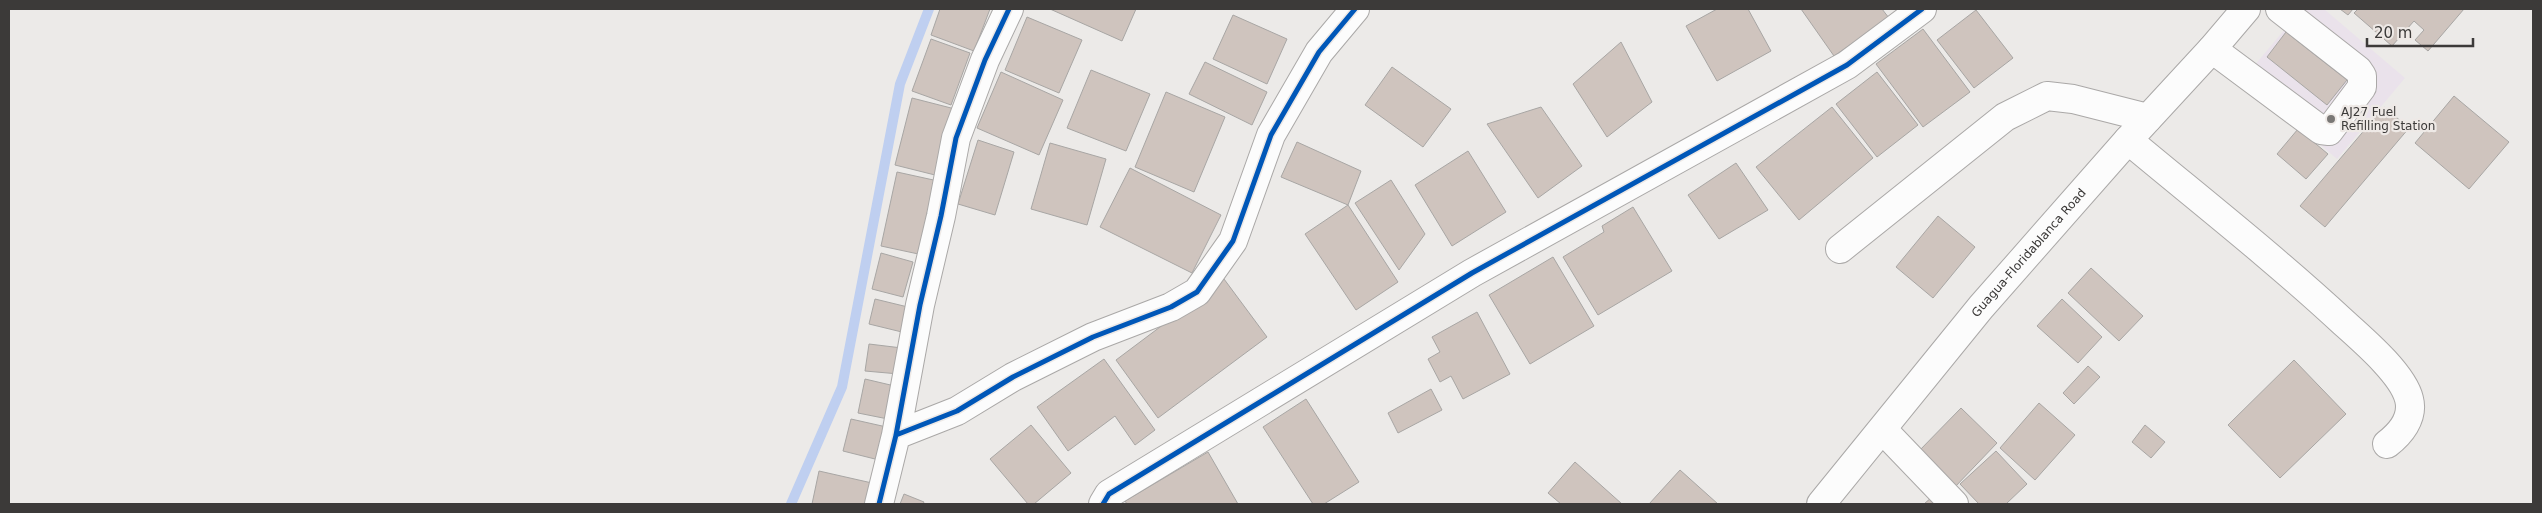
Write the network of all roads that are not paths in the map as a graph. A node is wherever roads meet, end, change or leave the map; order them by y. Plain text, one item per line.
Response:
1 (1009, 9) edge
2 (1355, 9) edge
3 (1922, 9) edge
4 (2246, 9) edge
5 (2280, 9) edge
6 (2212, 49) junction
7 (2148, 118) junction
8 (2128, 140) junction
9 (1840, 249) dead end
10 (1883, 430) junction
11 (896, 435) junction
12 (2387, 444) dead end
13 (879, 504) edge
14 (1103, 504) edge
15 (1821, 504) edge
16 (1954, 504) edge

1 - 11 street
2 - 11 street
3 - 14 street
4 - 6 street, Guagua-Floridablanca Road
5 - 6 street
6 - 7 street, Guagua-Floridablanca Road
7 - 8 street, Guagua-Floridablanca Road
7 - 9 street
8 - 10 street, Guagua-Floridablanca Road
8 - 12 street
10 - 15 street, Guagua-Floridablanca Road
10 - 16 street
11 - 13 street

